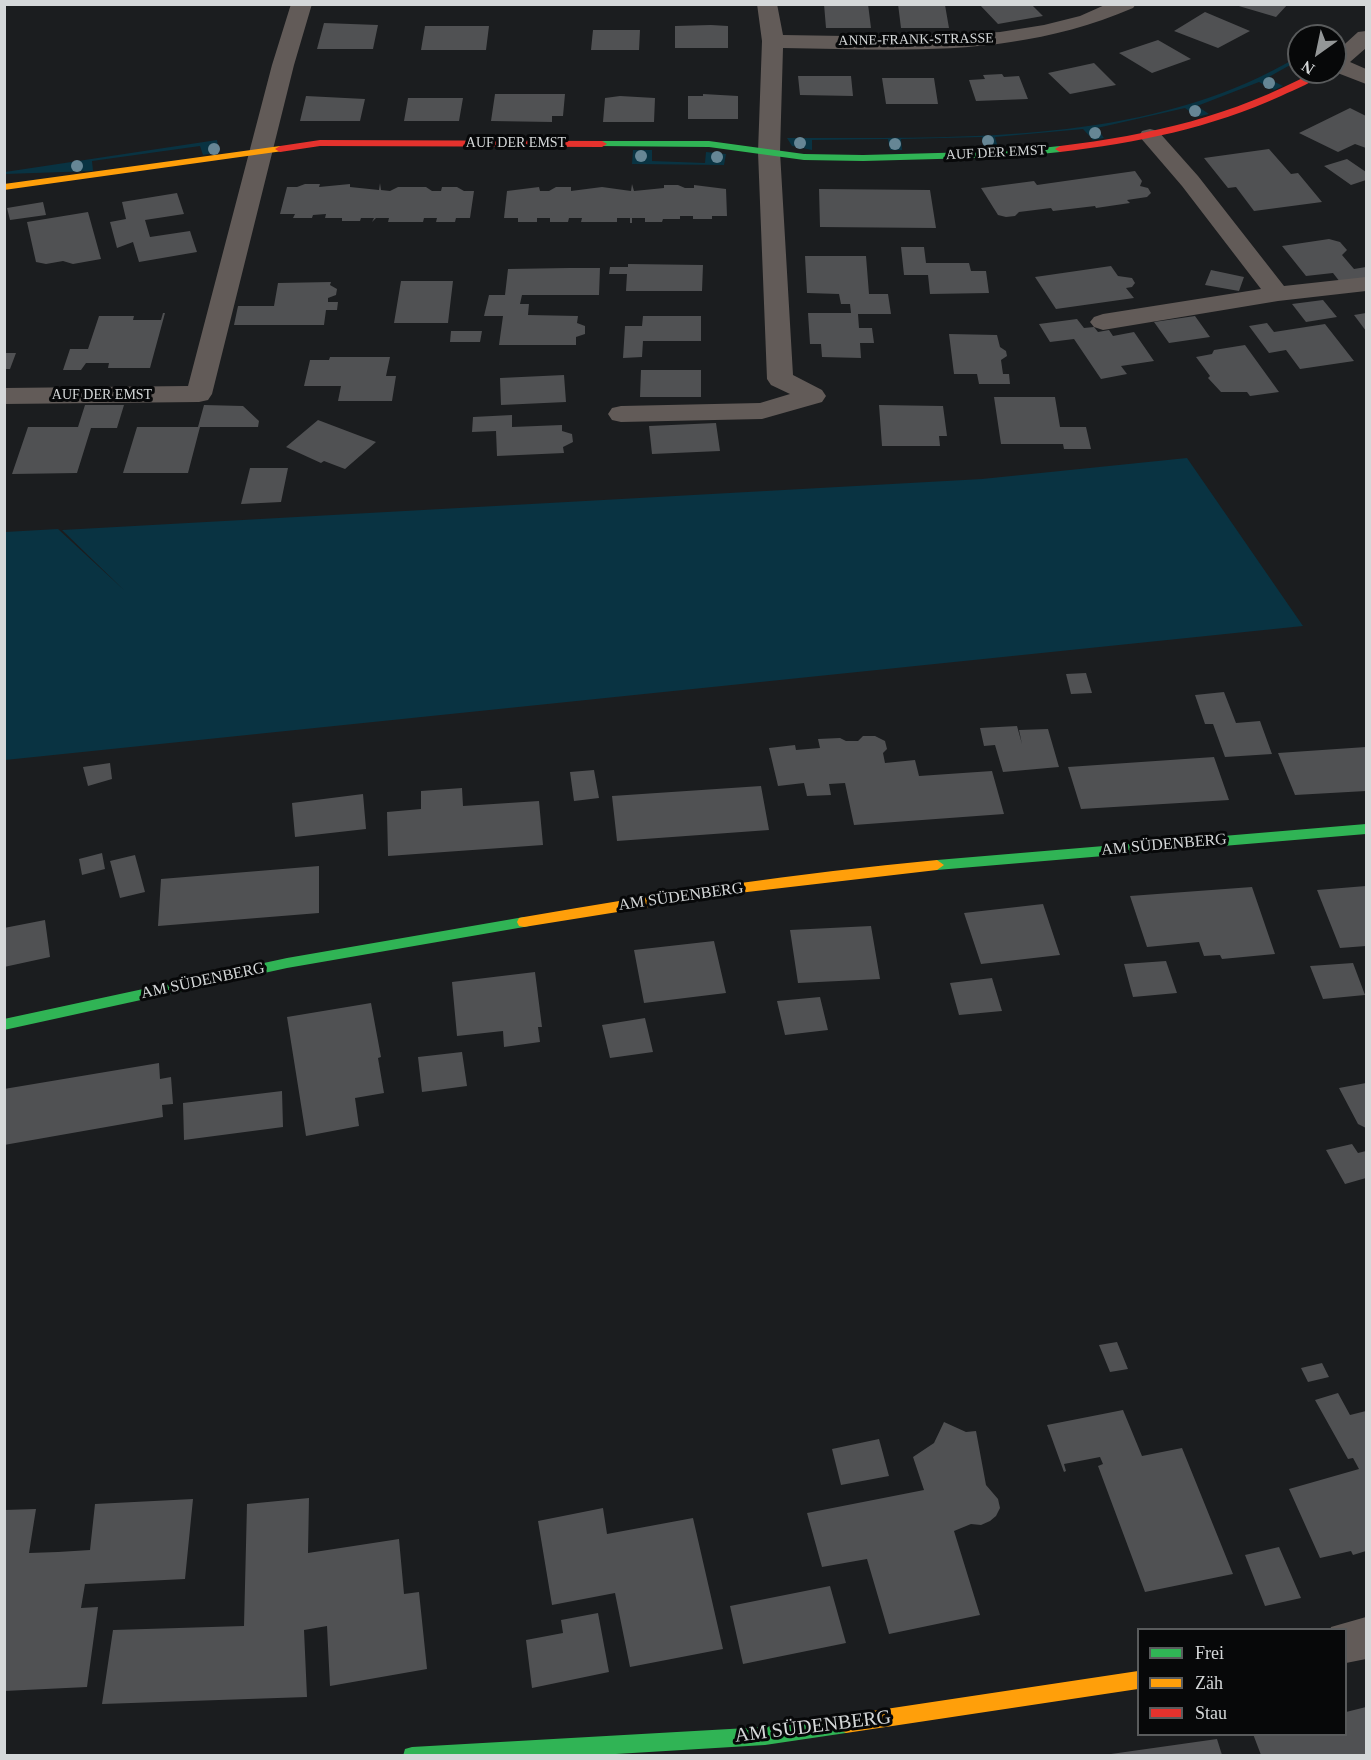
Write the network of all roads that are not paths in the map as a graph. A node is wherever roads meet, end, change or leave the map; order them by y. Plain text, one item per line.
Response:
1 (302, 4) edge
2 (767, 4) edge
3 (1126, 4) edge
4 (1366, 37) edge
5 (773, 41) junction
6 (1347, 54) edge
7 (1347, 69) edge
8 (1366, 77) edge
9 (1301, 84) edge
10 (1150, 136) junction
11 (262, 151) junction
12 (769, 152) junction
13 (4, 188) edge
14 (1366, 284) edge
15 (1278, 294) junction
16 (1103, 322) dead end
17 (4, 396) edge
18 (621, 414) dead end
19 (1366, 829) edge
20 (4, 1025) edge
21 (1366, 1638) edge
22 (1347, 1642) edge
23 (1137, 1680) edge
24 (412, 1755) edge

1 - 11 street
2 - 5 street
3 - 5 street, ANNE-FRANK-STRASSE
4 - 6 street
5 - 12 street
7 - 8 street
9 - 10 street, AUF DER EMST
10 - 12 street, AUF DER EMST
10 - 15 street
11 - 12 street, AUF DER EMST
11 - 13 street, AUF DER EMST
11 - 17 street, AUF DER EMST
12 - 18 street
14 - 15 street
15 - 16 street
19 - 20 street, AM SÜDENBERG
21 - 22 street
23 - 24 street, AM SÜDENBERG

